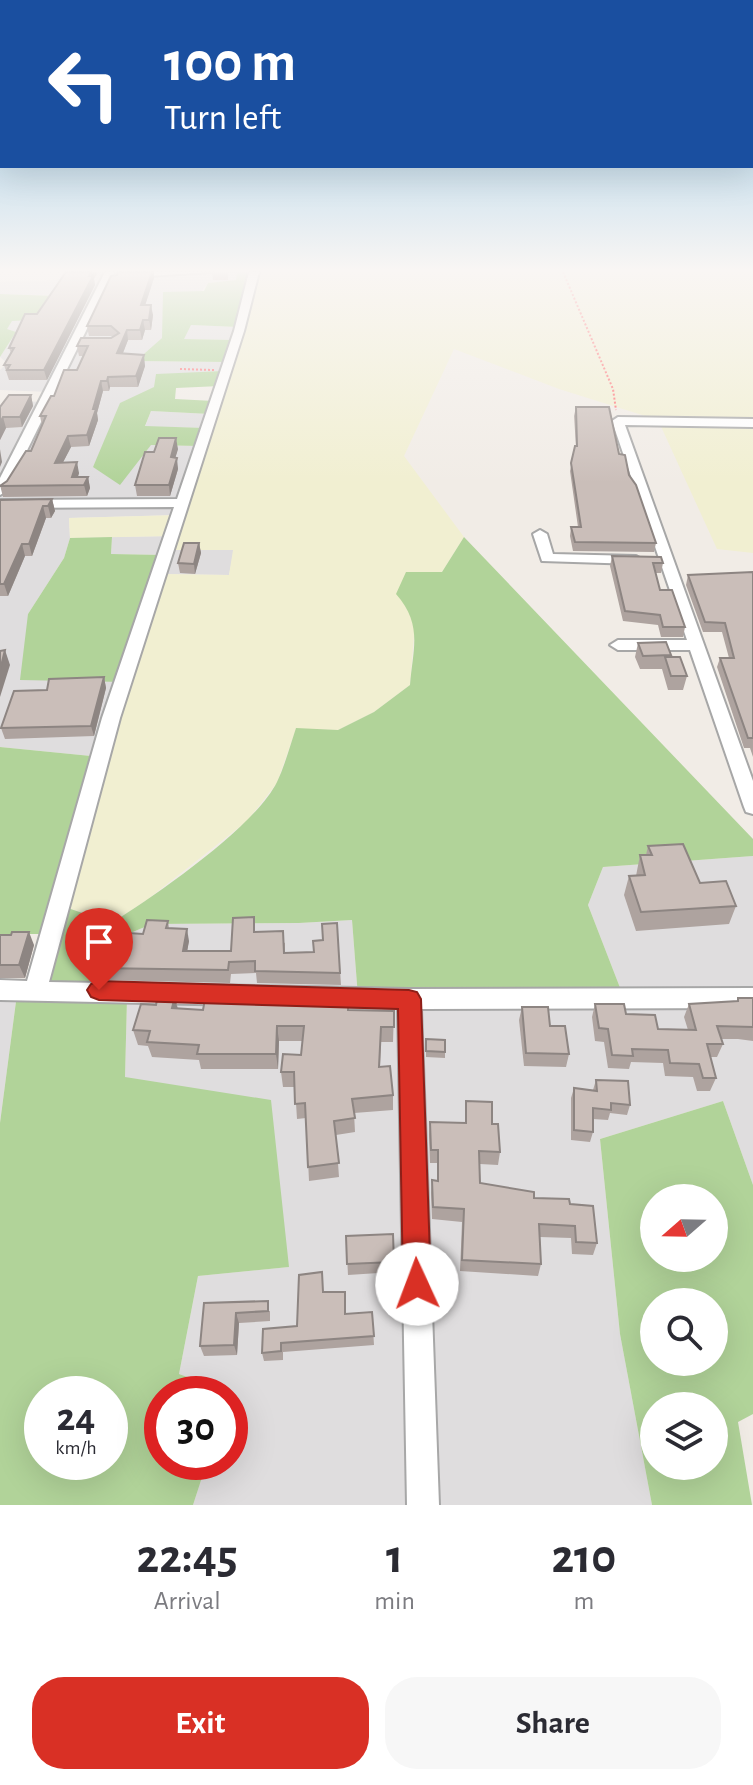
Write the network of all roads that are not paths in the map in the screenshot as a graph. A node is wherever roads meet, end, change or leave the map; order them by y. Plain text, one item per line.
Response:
1 (83, 342) edge
2 (234, 342) edge
3 (753, 423) edge
4 (0, 491) edge
5 (180, 503) junction
6 (0, 504) edge
7 (540, 534) dead end
8 (667, 560) junction
9 (618, 645) dead end
10 (697, 645) junction
11 (753, 807) edge
12 (36, 989) junction
13 (0, 990) edge
14 (753, 998) edge
15 (409, 999) junction
16 (423, 1505) edge

1 - 4 street
2 - 5 street
3 - 8 street
5 - 6 street
5 - 12 street
7 - 8 street
8 - 10 street
9 - 10 street
10 - 11 street
12 - 13 street
12 - 15 street
14 - 15 street
15 - 16 street

